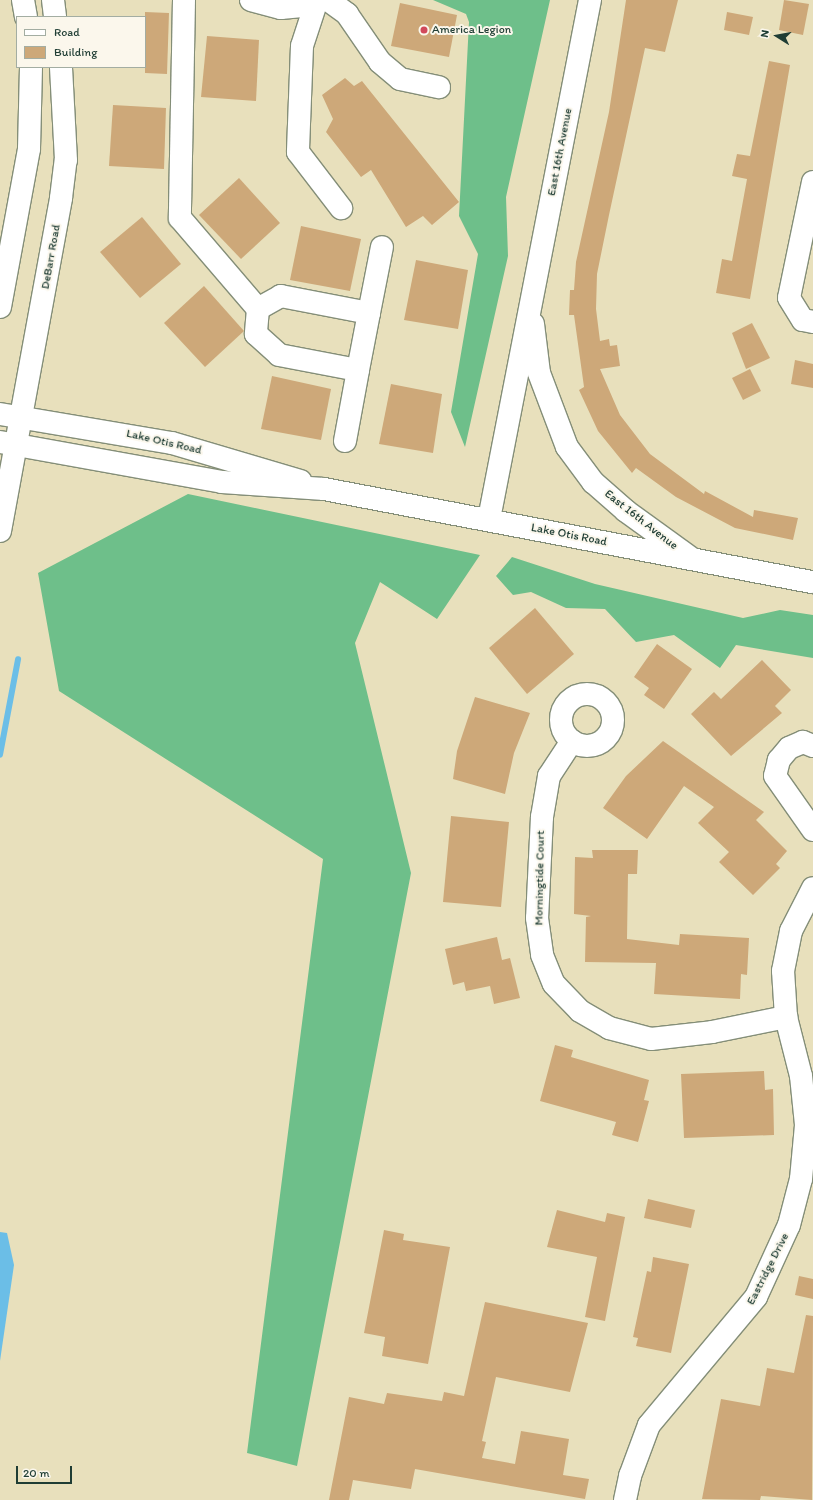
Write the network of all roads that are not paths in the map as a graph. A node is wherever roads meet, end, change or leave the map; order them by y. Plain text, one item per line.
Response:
1 (23, 0) edge
2 (53, 0) edge
3 (184, 0) edge
4 (251, 0) edge
5 (312, 0) edge
6 (318, 0) edge
7 (328, 0) edge
8 (590, 0) edge
9 (26, 16) edge
10 (55, 16) edge
11 (31, 68) edge
12 (61, 68) edge
13 (439, 87) dead end
14 (813, 182) edge
15 (341, 208) dead end
16 (382, 247) dead end
17 (530, 303) junction
18 (0, 308) edge
19 (258, 309) junction
20 (369, 313) junction
21 (808, 321) edge
22 (358, 370) junction
23 (0, 414) edge
24 (23, 416) junction
25 (345, 441) dead end
26 (9, 444) edge
27 (324, 489) junction
28 (489, 519) junction
29 (0, 531) edge
30 (691, 558) junction
31 (813, 582) edge
32 (572, 741) dead end
33 (813, 746) edge
34 (813, 830) edge
35 (813, 888) edge
36 (786, 1017) junction
37 (626, 1500) edge

1 - 9 street
2 - 10 street
3 - 19 street
4 - 5 street
6 - 15 street
7 - 13 street
8 - 17 street, East 16th Avenue
11 - 18 street
12 - 24 street, DeBarr Road
14 - 21 street
16 - 20 street
17 - 28 street, East 16th Avenue
17 - 30 street, East 16th Avenue
19 - 20 street
19 - 22 street
20 - 22 street
22 - 25 street
23 - 24 street, Lake Otis Road
24 - 26 street, DeBarr Road
24 - 27 street, Lake Otis Road
26 - 27 street, Lake Otis Road
26 - 29 street, DeBarr Road
27 - 28 street, Lake Otis Road
28 - 30 street, Lake Otis Road
30 - 31 street, Lake Otis Road
32 - 36 street, Morningtide Court
33 - 34 street
35 - 36 street, Eastridge Drive
36 - 37 street, Eastridge Drive

